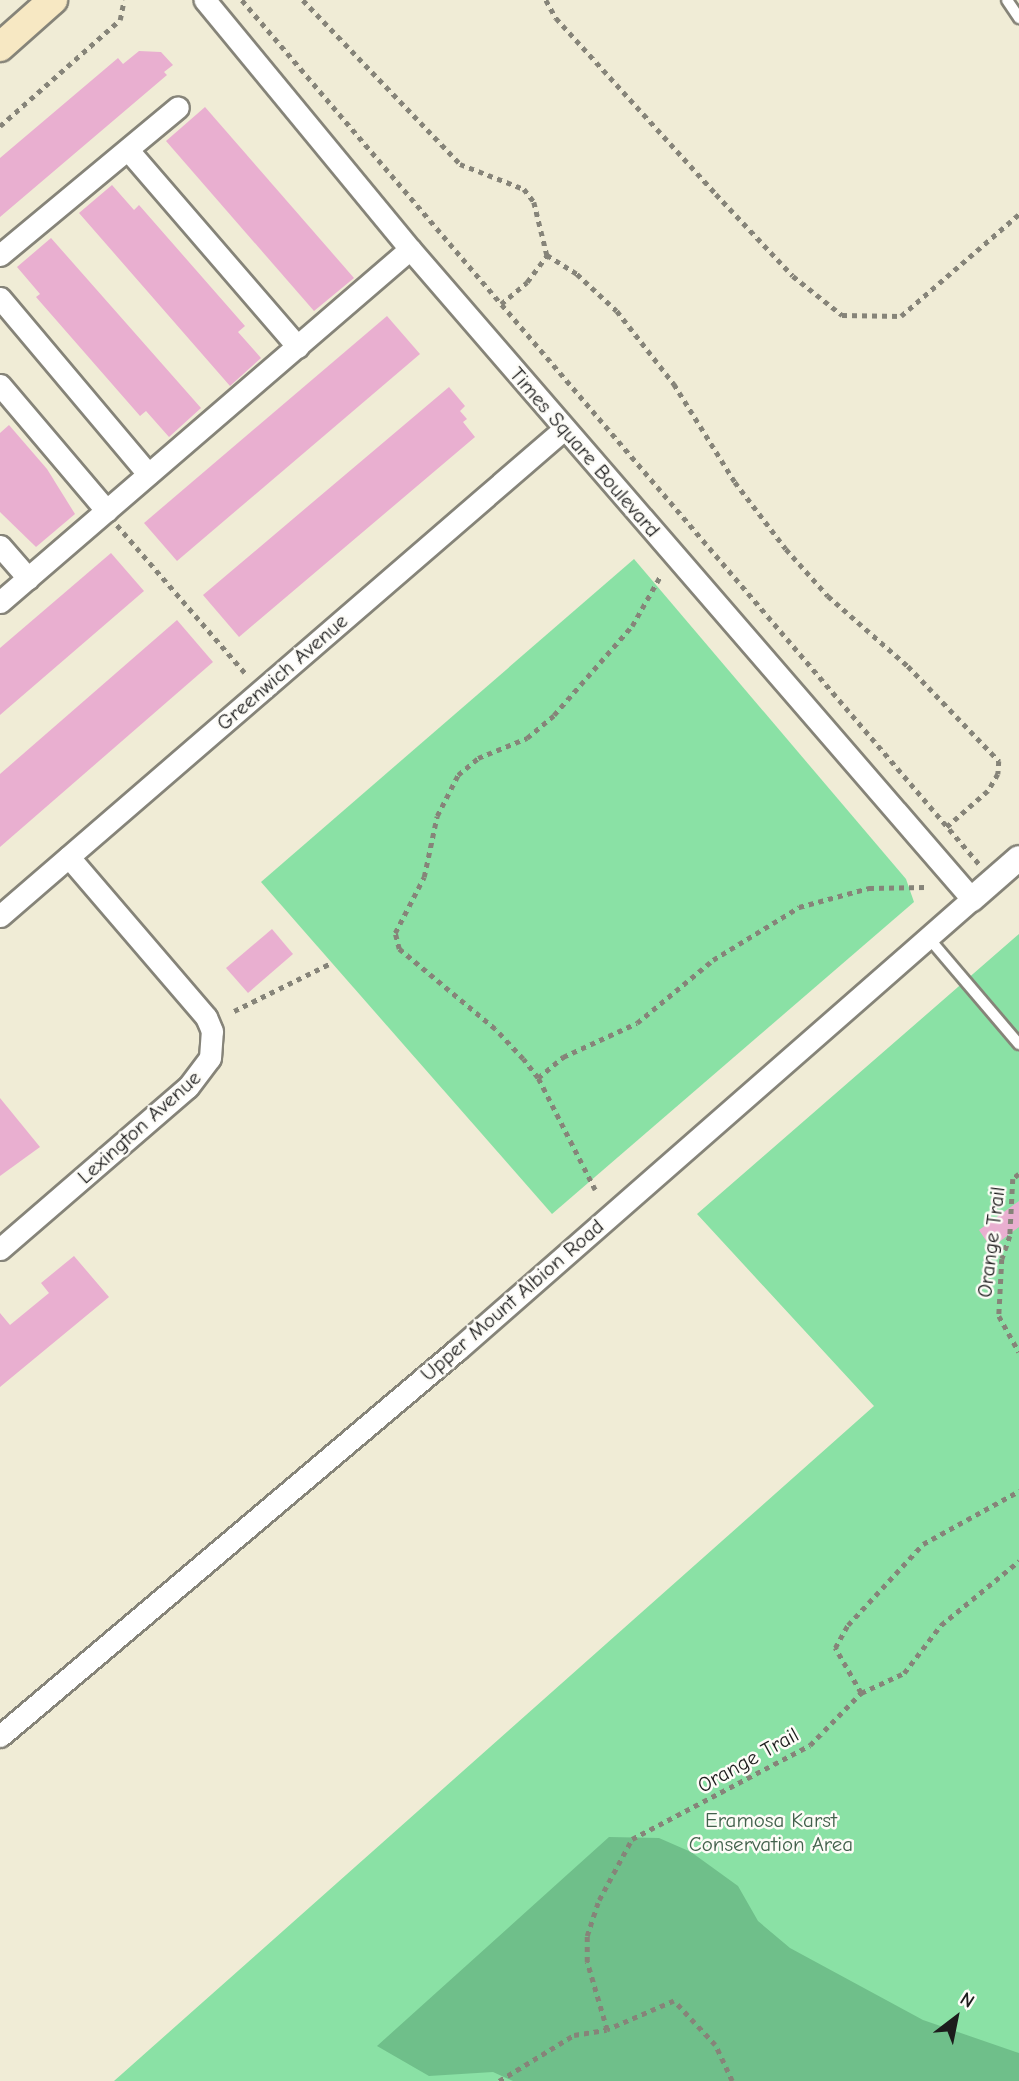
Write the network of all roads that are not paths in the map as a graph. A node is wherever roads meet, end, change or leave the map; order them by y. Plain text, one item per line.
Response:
1 (53, 0) edge
2 (205, 0) edge
3 (1007, 0) edge
4 (1019, 18) edge
5 (0, 47) edge
6 (178, 107) dead end
7 (128, 150) junction
8 (410, 249) junction
9 (0, 255) edge
10 (0, 298) edge
11 (298, 347) junction
12 (0, 385) edge
13 (564, 429) junction
14 (148, 474) junction
15 (111, 516) junction
16 (0, 546) edge
17 (28, 578) junction
18 (0, 602) edge
19 (69, 857) junction
20 (1019, 858) edge
21 (972, 898) junction
22 (0, 916) edge
23 (928, 936) junction
24 (1019, 1044) edge
25 (0, 1249) edge
26 (0, 1736) edge

1 - 5 main road
2 - 8 street, Times Square Boulevard
3 - 4 lane
6 - 7 street
7 - 9 street
7 - 11 street
8 - 11 street
8 - 13 street, Times Square Boulevard
10 - 14 street
11 - 14 street
12 - 15 street
13 - 19 street, Greenwich Avenue
13 - 21 street, Times Square Boulevard
14 - 15 street
15 - 17 street
16 - 17 street
17 - 18 street
19 - 22 street, Greenwich Avenue
19 - 25 street, Lexington Avenue
20 - 21 street, Upper Mount Albion Road
21 - 23 street, Upper Mount Albion Road
23 - 24 lane
23 - 26 street, Upper Mount Albion Road

